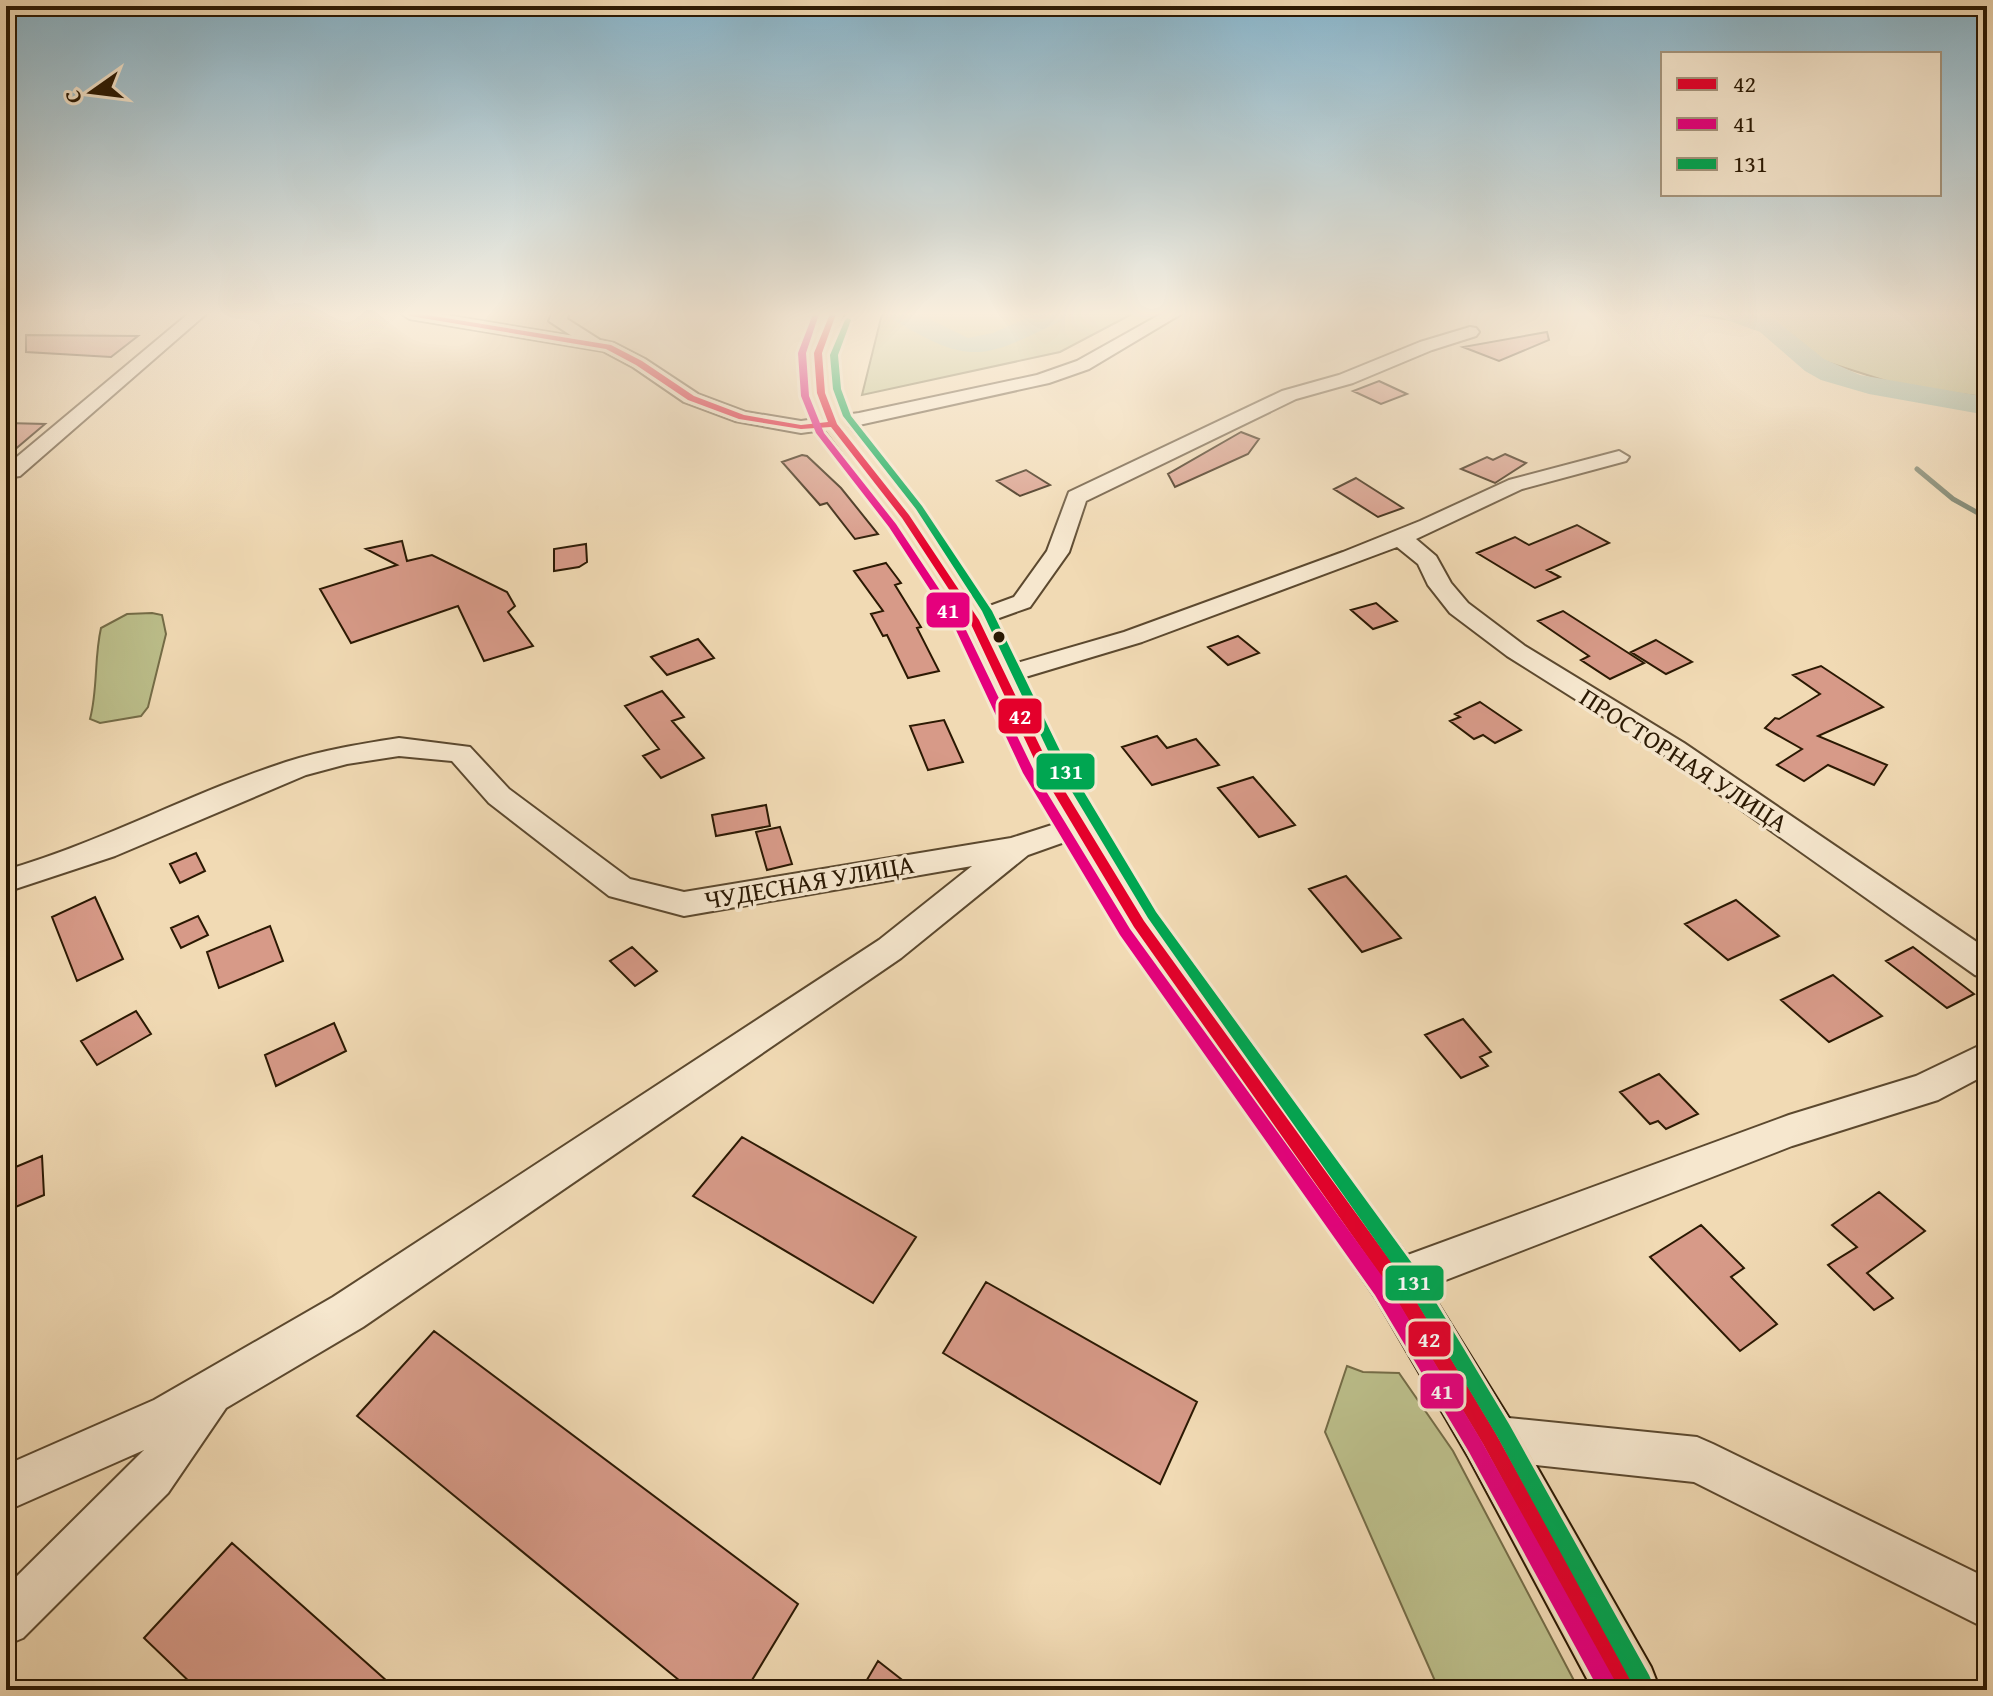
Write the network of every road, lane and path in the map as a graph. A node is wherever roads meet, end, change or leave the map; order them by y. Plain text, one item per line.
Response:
1 (103, 393) edge
2 (684, 393) edge
3 (821, 393) edge
4 (976, 393) edge
5 (1296, 393) edge
6 (833, 424) junction
7 (1619, 457) dead end
8 (9, 472) edge
9 (1398, 538) junction
10 (974, 620) junction
11 (1002, 676) junction
12 (1080, 826) junction
13 (1017, 847) junction
14 (6, 881) edge
15 (1987, 966) edge
16 (1987, 1057) edge
17 (1394, 1280) junction
18 (213, 1390) junction
19 (1489, 1438) junction
20 (6, 1488) edge
21 (1987, 1605) edge
22 (6, 1621) edge
23 (1628, 1690) edge

1 - 8 street
2 - 6 street
3 - 6 main road
4 - 6 street
5 - 10 street
6 - 10 main road
7 - 9 street
9 - 11 street
9 - 15 street, ПРОСТОРНАЯ УЛИЦА
10 - 11 main road
11 - 12 main road
12 - 13 street
12 - 17 main road
13 - 14 street, ЧУДЕСНАЯ УЛИЦА
13 - 18 street
16 - 17 street
17 - 19 main road
18 - 20 street
18 - 22 street
19 - 21 street
19 - 23 main road

